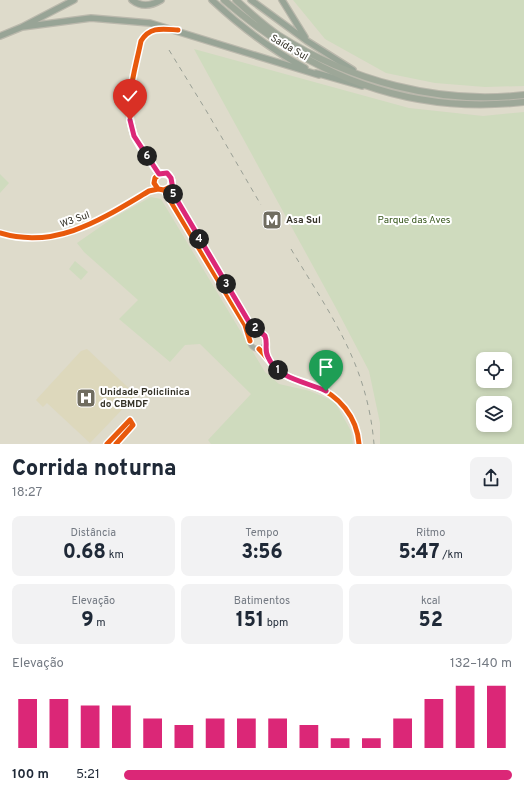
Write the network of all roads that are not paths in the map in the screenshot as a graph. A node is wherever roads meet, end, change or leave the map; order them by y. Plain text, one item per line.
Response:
1 (74, 0) edge
2 (132, 0) edge
3 (161, 0) edge
4 (212, 0) edge
5 (224, 0) edge
6 (236, 0) edge
7 (251, 0) edge
8 (282, 0) edge
9 (35, 23) junction
10 (178, 30) junction
11 (0, 36) edge
12 (307, 41) junction
13 (319, 75) junction
14 (362, 76) junction
15 (370, 88) junction
16 (524, 95) edge
17 (524, 102) edge
18 (159, 174) junction
19 (154, 183) junction
20 (171, 184) junction
21 (158, 189) junction
22 (164, 190) junction
23 (149, 192) junction
24 (0, 233) edge
25 (260, 332) junction
26 (250, 341) junction
27 (265, 345) junction
28 (259, 349) junction
29 (267, 357) junction
30 (123, 427) junction
31 (127, 432) junction
32 (107, 444) edge
33 (116, 444) edge
34 (359, 444) edge

1 - 9 main road
2 - 3 main road
4 - 13 main road, Saída Sul
5 - 15 highway
6 - 14 highway
7 - 12 main road, Saída Sul
8 - 12 main road
9 - 10 main road
9 - 11 main road
10 - 13 main road
10 - 18 street
12 - 14 main road, Saída Sul
13 - 15 main road, Saída Sul
14 - 16 highway
15 - 17 highway
18 - 19 street
18 - 20 street
19 - 21 street
19 - 23 street
20 - 22 street
20 - 25 street
21 - 22 street
21 - 23 street, W3 Sul
22 - 26 street
23 - 24 street, W3 Sul
25 - 26 street
25 - 27 street
26 - 28 street
27 - 28 street
27 - 29 street
28 - 29 street
29 - 34 street
30 - 31 street
30 - 31 street
30 - 32 street
31 - 33 street

